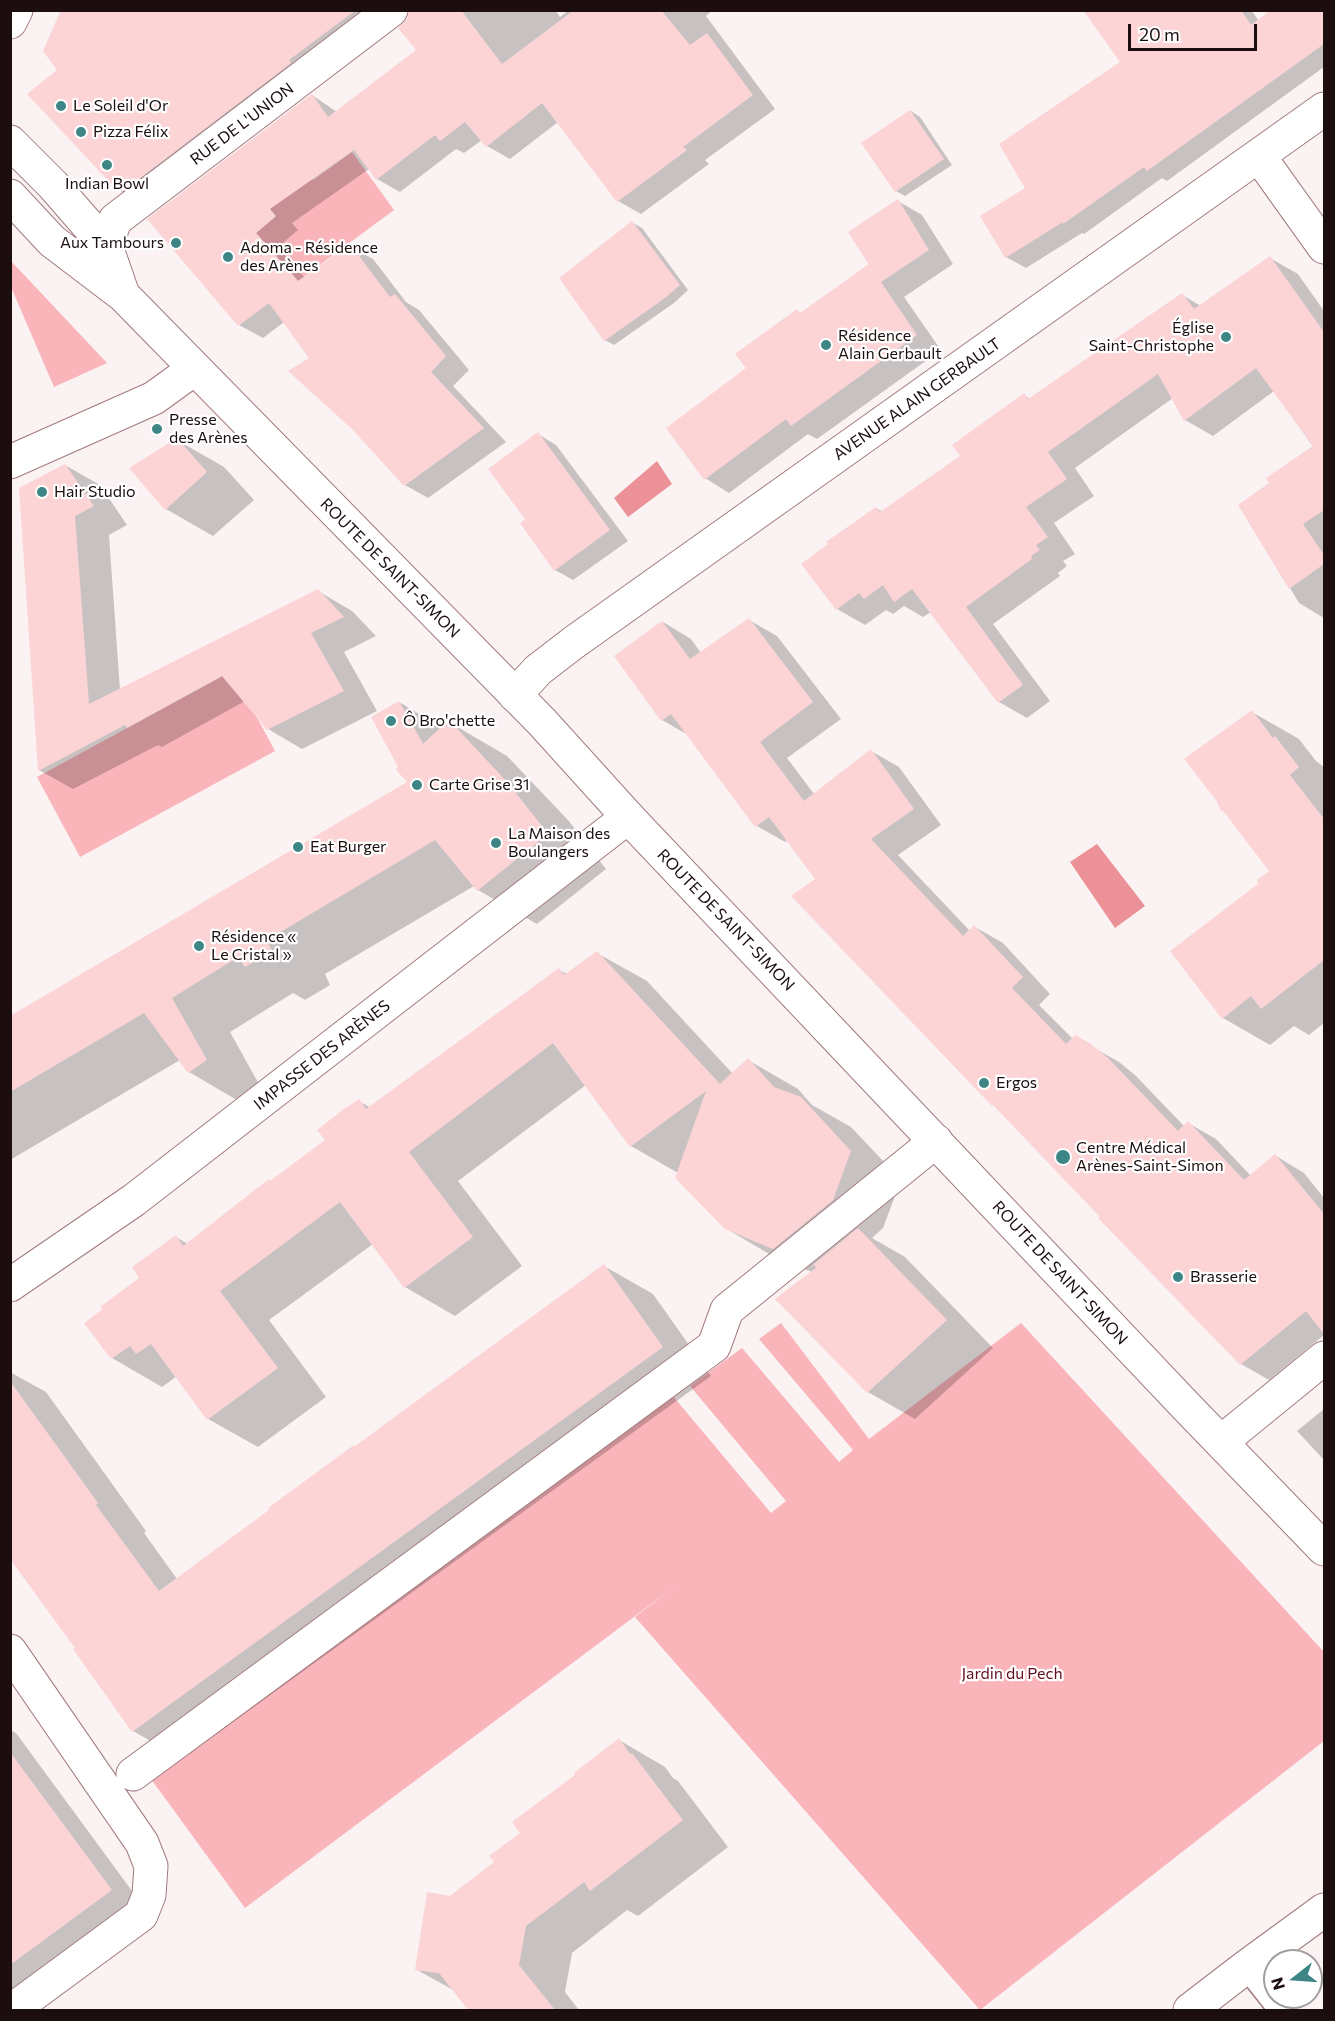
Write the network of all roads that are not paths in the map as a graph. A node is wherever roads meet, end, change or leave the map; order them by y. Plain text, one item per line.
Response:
1 (16, 10) edge
2 (391, 10) edge
3 (10, 22) edge
4 (1324, 109) edge
5 (10, 142) edge
6 (1259, 156) junction
7 (10, 196) edge
8 (106, 246) junction
9 (1324, 247) edge
10 (123, 295) junction
11 (194, 369) junction
12 (10, 462) edge
13 (515, 695) junction
14 (628, 817) junction
15 (936, 1141) junction
16 (10, 1286) edge
17 (1324, 1359) edge
18 (1221, 1442) junction
19 (1324, 1549) edge
20 (10, 1650) edge
21 (133, 1774) dead end
22 (1324, 1910) edge
23 (1246, 1967) junction
24 (12, 2010) edge
25 (1190, 2010) edge
26 (1280, 2010) edge

1 - 3 street
2 - 8 street, RUE DE L'UNION
4 - 6 street, AVENUE ALAIN GERBAULT
5 - 8 street, ROUTE DE SAINT-SIMON
6 - 9 street
6 - 13 street, AVENUE ALAIN GERBAULT
7 - 10 street, ROUTE DE SAINT-SIMON
8 - 10 street, ROUTE DE SAINT-SIMON
10 - 11 street, ROUTE DE SAINT-SIMON
11 - 12 street
11 - 13 street, ROUTE DE SAINT-SIMON
13 - 14 street, ROUTE DE SAINT-SIMON
14 - 15 street, ROUTE DE SAINT-SIMON
14 - 16 street, IMPASSE DES ARÈNES
15 - 18 street, ROUTE DE SAINT-SIMON
15 - 21 street
17 - 18 street
18 - 19 street, ROUTE DE SAINT-SIMON
20 - 24 street
22 - 23 street
23 - 25 street
23 - 26 lane

